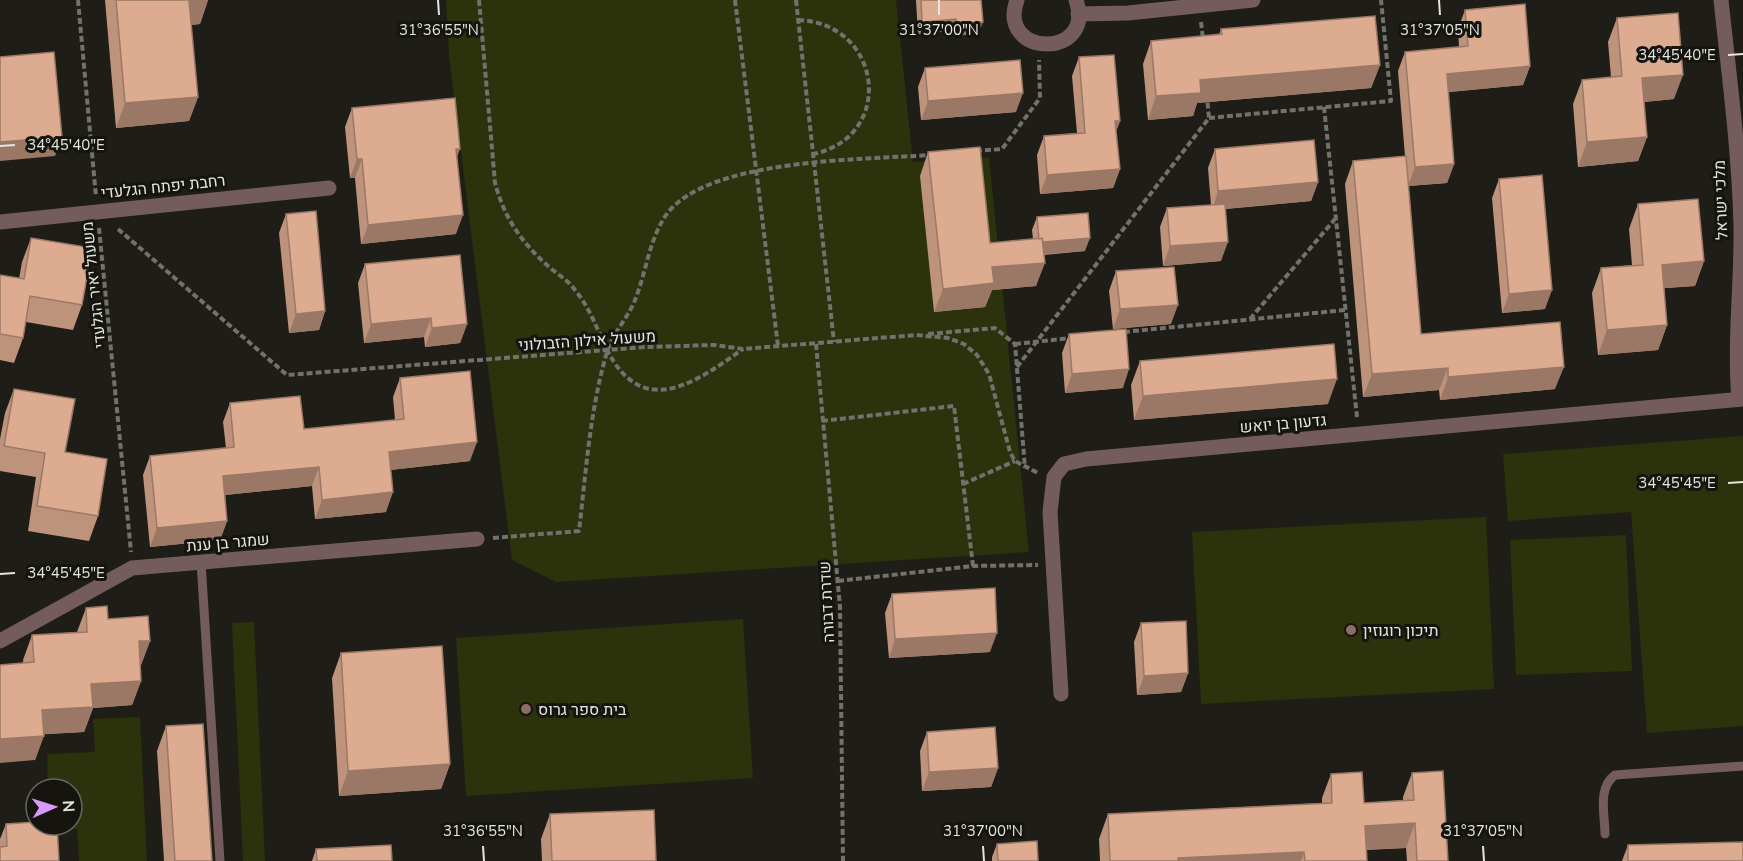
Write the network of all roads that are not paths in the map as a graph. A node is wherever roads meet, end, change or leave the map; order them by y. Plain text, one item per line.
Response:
1 (1017, 0) edge
2 (1253, 0) edge
3 (1721, 0) edge
4 (1077, 7) edge
5 (329, 188) dead end
6 (0, 222) edge
7 (1742, 399) edge
8 (477, 539) road end
9 (201, 562) junction
10 (0, 641) edge
11 (1061, 694) dead end
12 (1743, 766) edge
13 (1605, 834) dead end
14 (220, 861) edge

1 - 4 street
2 - 4 street
3 - 7 street, מלכי ישראל
5 - 6 street, רחבת יפתח הגלעדי
7 - 11 street, גדעון בן יואש
8 - 9 street, שמגר בן ענת
9 - 10 street, שמגר בן ענת
9 - 14 lane
12 - 13 lane

